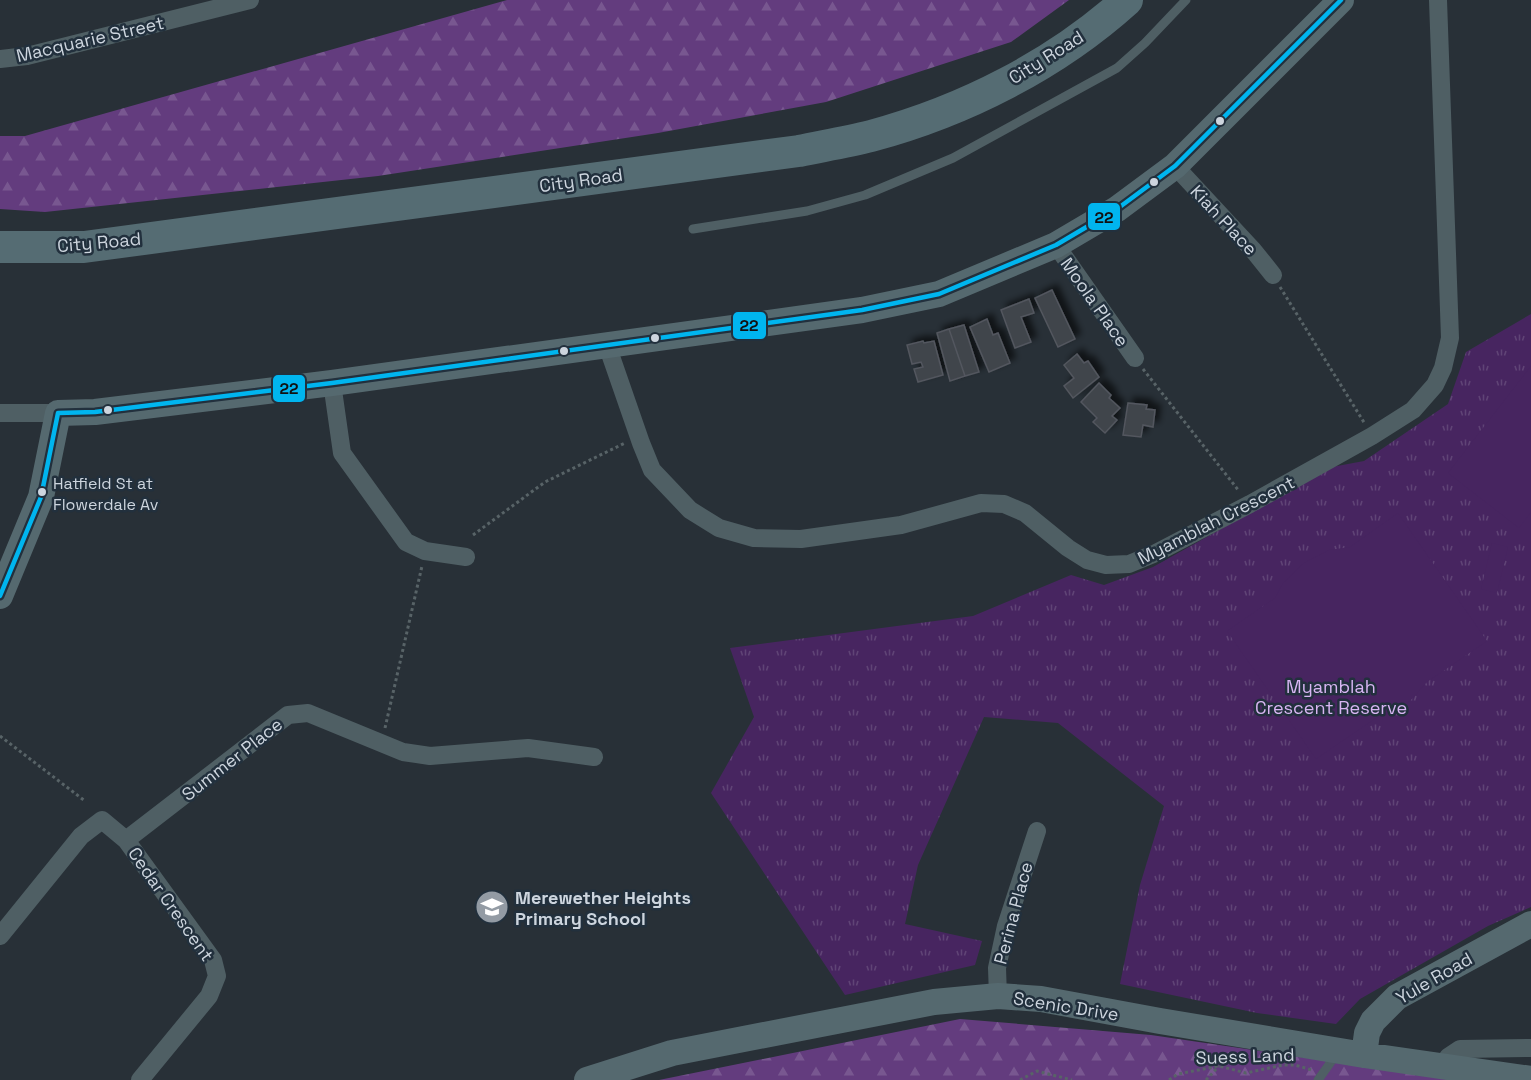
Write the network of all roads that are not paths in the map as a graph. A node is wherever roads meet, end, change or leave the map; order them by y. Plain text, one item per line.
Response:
1 (250, 0) edge
2 (1126, 0) edge
3 (1186, 0) edge
4 (1341, 0) edge
5 (1438, 0) edge
6 (0, 59) edge
7 (1175, 166) junction
8 (693, 229) dead end
9 (1056, 245) junction
10 (0, 247) edge
11 (1273, 275) road end
12 (607, 345) junction
13 (1135, 358) road end
14 (332, 383) junction
15 (0, 413) edge
16 (58, 413) junction
17 (466, 557) dead end
18 (0, 596) edge
19 (594, 757) dead end
20 (1037, 831) dead end
21 (126, 840) junction
22 (1531, 924) edge
23 (0, 936) edge
24 (998, 996) junction
25 (1531, 1048) edge
26 (1339, 1050) junction
27 (1364, 1055) junction
28 (1443, 1066) junction
29 (1320, 1077) edge
30 (1531, 1079) edge
31 (140, 1080) edge
32 (586, 1080) edge

1 - 6 street, Macquarie Street
2 - 10 highway, City Road
3 - 8 lane
4 - 7 street
5 - 12 street, Myamblah Crescent
7 - 9 street
7 - 11 street, Kiah Place
9 - 12 street
9 - 13 street, Moola Place
12 - 14 street
14 - 16 street
14 - 17 street
15 - 16 street
16 - 18 street
19 - 21 street, Summer Place
20 - 24 street, Perina Place
21 - 23 street, Cedar Crescent
21 - 31 street, Cedar Crescent
22 - 27 street, Yule Road
24 - 26 street, Scenic Drive
24 - 32 street, Scenic Drive
25 - 28 street
26 - 27 street, Scenic Drive
26 - 29 lane
27 - 28 street, Scenic Drive
28 - 30 street, Scenic Drive

